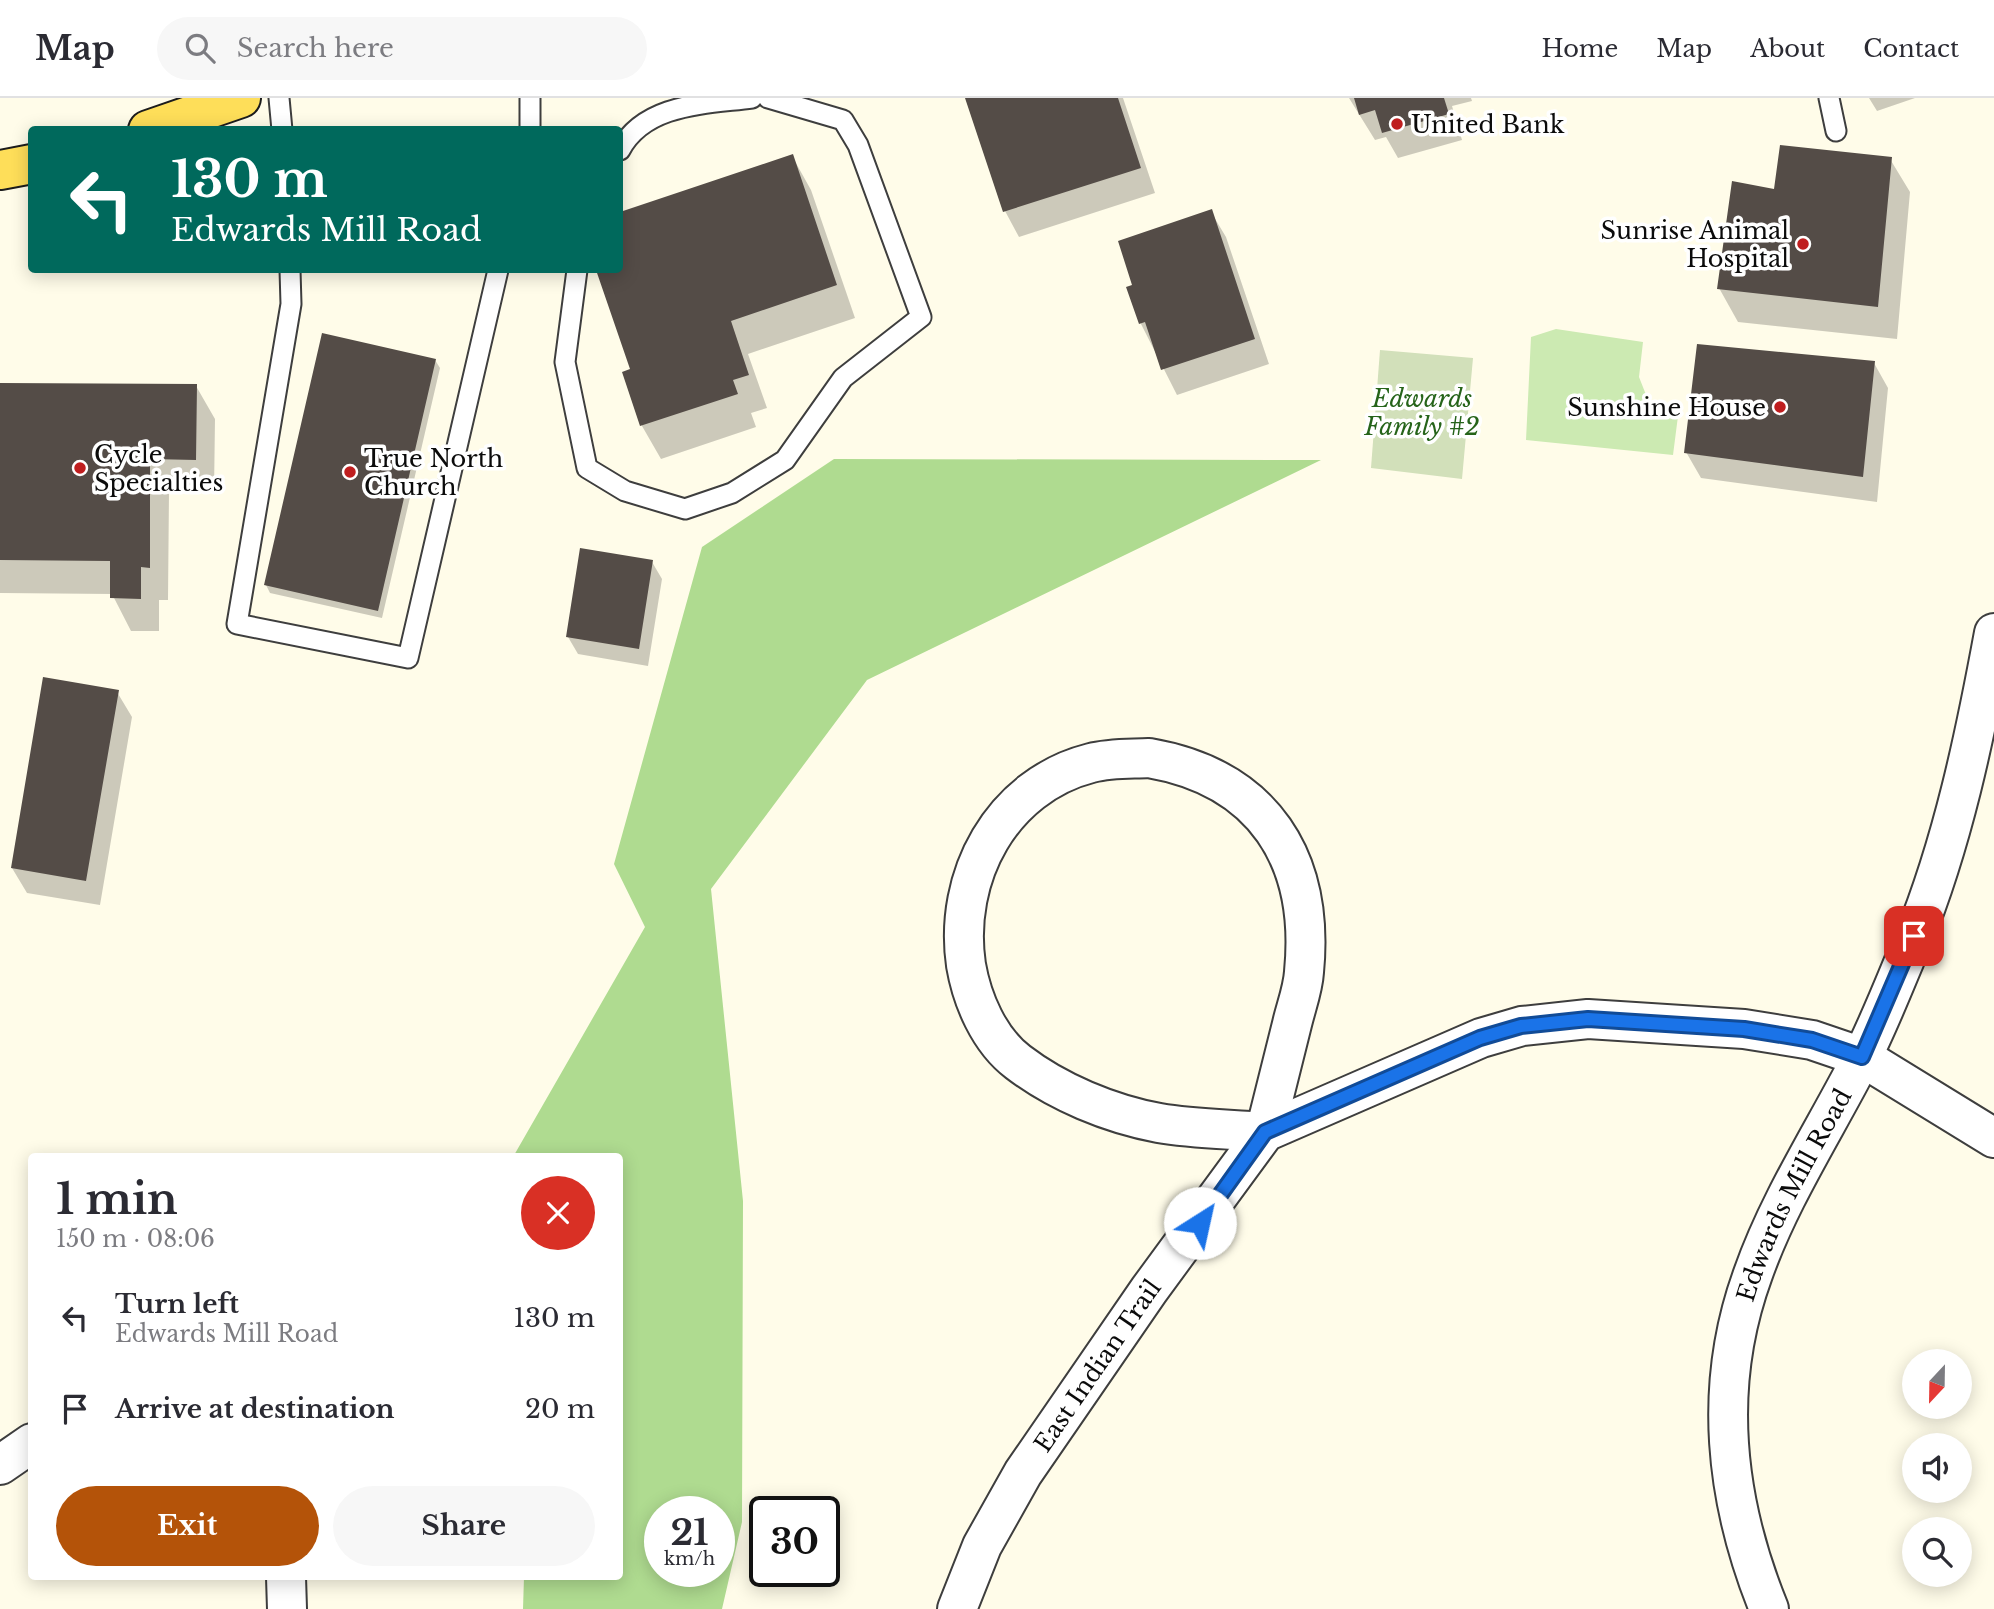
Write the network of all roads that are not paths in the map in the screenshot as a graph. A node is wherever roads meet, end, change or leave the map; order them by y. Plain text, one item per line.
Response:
1 (241, 98) edge
2 (279, 98) edge
3 (530, 98) edge
4 (752, 98) edge
5 (768, 98) edge
6 (1829, 98) edge
7 (666, 104) edge
8 (160, 126) edge
9 (282, 126) edge
10 (530, 126) edge
11 (1836, 131) dead end
12 (623, 143) edge
13 (28, 165) edge
14 (0, 170) edge
15 (289, 273) edge
16 (497, 273) edge
17 (577, 273) edge
18 (1994, 633) edge
19 (1862, 1057) junction
20 (1265, 1132) junction
21 (1994, 1138) edge
22 (28, 1446) edge
23 (0, 1465) edge
24 (286, 1580) edge
25 (287, 1609) edge
26 (957, 1609) edge
27 (1769, 1609) edge

1 - 8 main road
2 - 9 lane
3 - 10 lane
4 - 7 lane
5 - 17 lane
6 - 11 lane
7 - 12 lane
13 - 14 main road
15 - 16 lane
18 - 19 street, Edwards Mill Road
19 - 20 street
19 - 21 street
19 - 27 street, Edwards Mill Road
20 - 20 street
20 - 26 street, East Indian Trail
22 - 23 street
24 - 25 street

